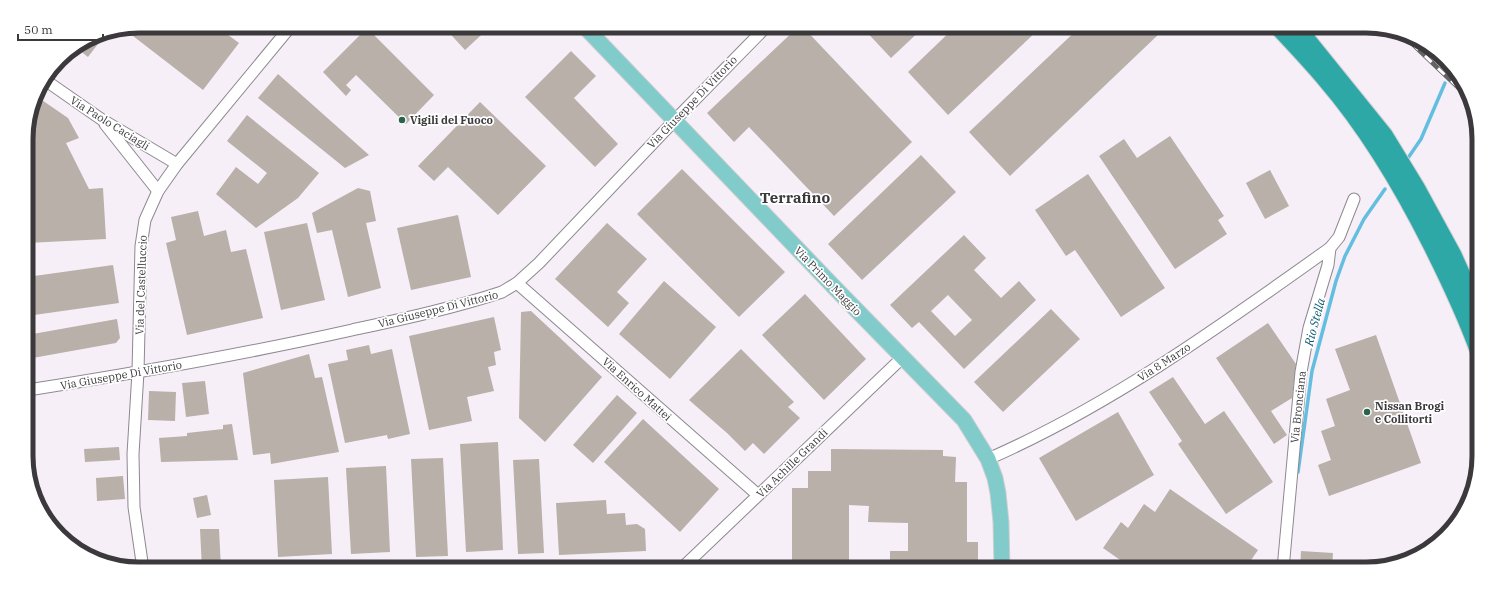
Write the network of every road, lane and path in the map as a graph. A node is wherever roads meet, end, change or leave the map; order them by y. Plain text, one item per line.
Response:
1 (281, 33) edge
2 (591, 33) edge
3 (760, 33) edge
4 (1283, 33) edge
5 (1302, 33) edge
6 (49, 83) edge
7 (101, 119) junction
8 (675, 120) junction
9 (178, 164) junction
10 (158, 191) junction
11 (1354, 200) dead end
12 (1330, 248) junction
13 (517, 282) junction
14 (1472, 298) edge
15 (1472, 335) edge
16 (903, 357) junction
17 (138, 372) junction
18 (33, 389) edge
19 (988, 459) junction
20 (758, 495) junction
21 (143, 562) edge
22 (688, 562) edge
23 (1002, 562) edge
24 (1284, 562) edge

1 - 9 street, Via del Castelluccio
2 - 8 main road, Via Primo Maggio
3 - 8 street, Via Giuseppe Di Vittorio
4 - 15 highway
5 - 14 highway
6 - 7 street, Via Paolo Caciagli
7 - 9 street, Via Paolo Caciagli
7 - 10 street
8 - 13 street, Via Giuseppe Di Vittorio
8 - 16 main road, Via Primo Maggio
9 - 10 street, Via del Castelluccio
10 - 17 street, Via del Castelluccio
11 - 12 street
12 - 19 street, Via 8 Marzo
12 - 24 street, Via Bronciana
13 - 17 street, Via Giuseppe Di Vittorio
13 - 20 street, Via Enrico Mattei
16 - 19 main road, Via Primo Maggio
16 - 20 street, Via Achille Grandi
17 - 18 street, Via Giuseppe Di Vittorio
17 - 21 street, Via del Castelluccio
19 - 23 main road, Via Primo Maggio
20 - 22 street, Via Achille Grandi

